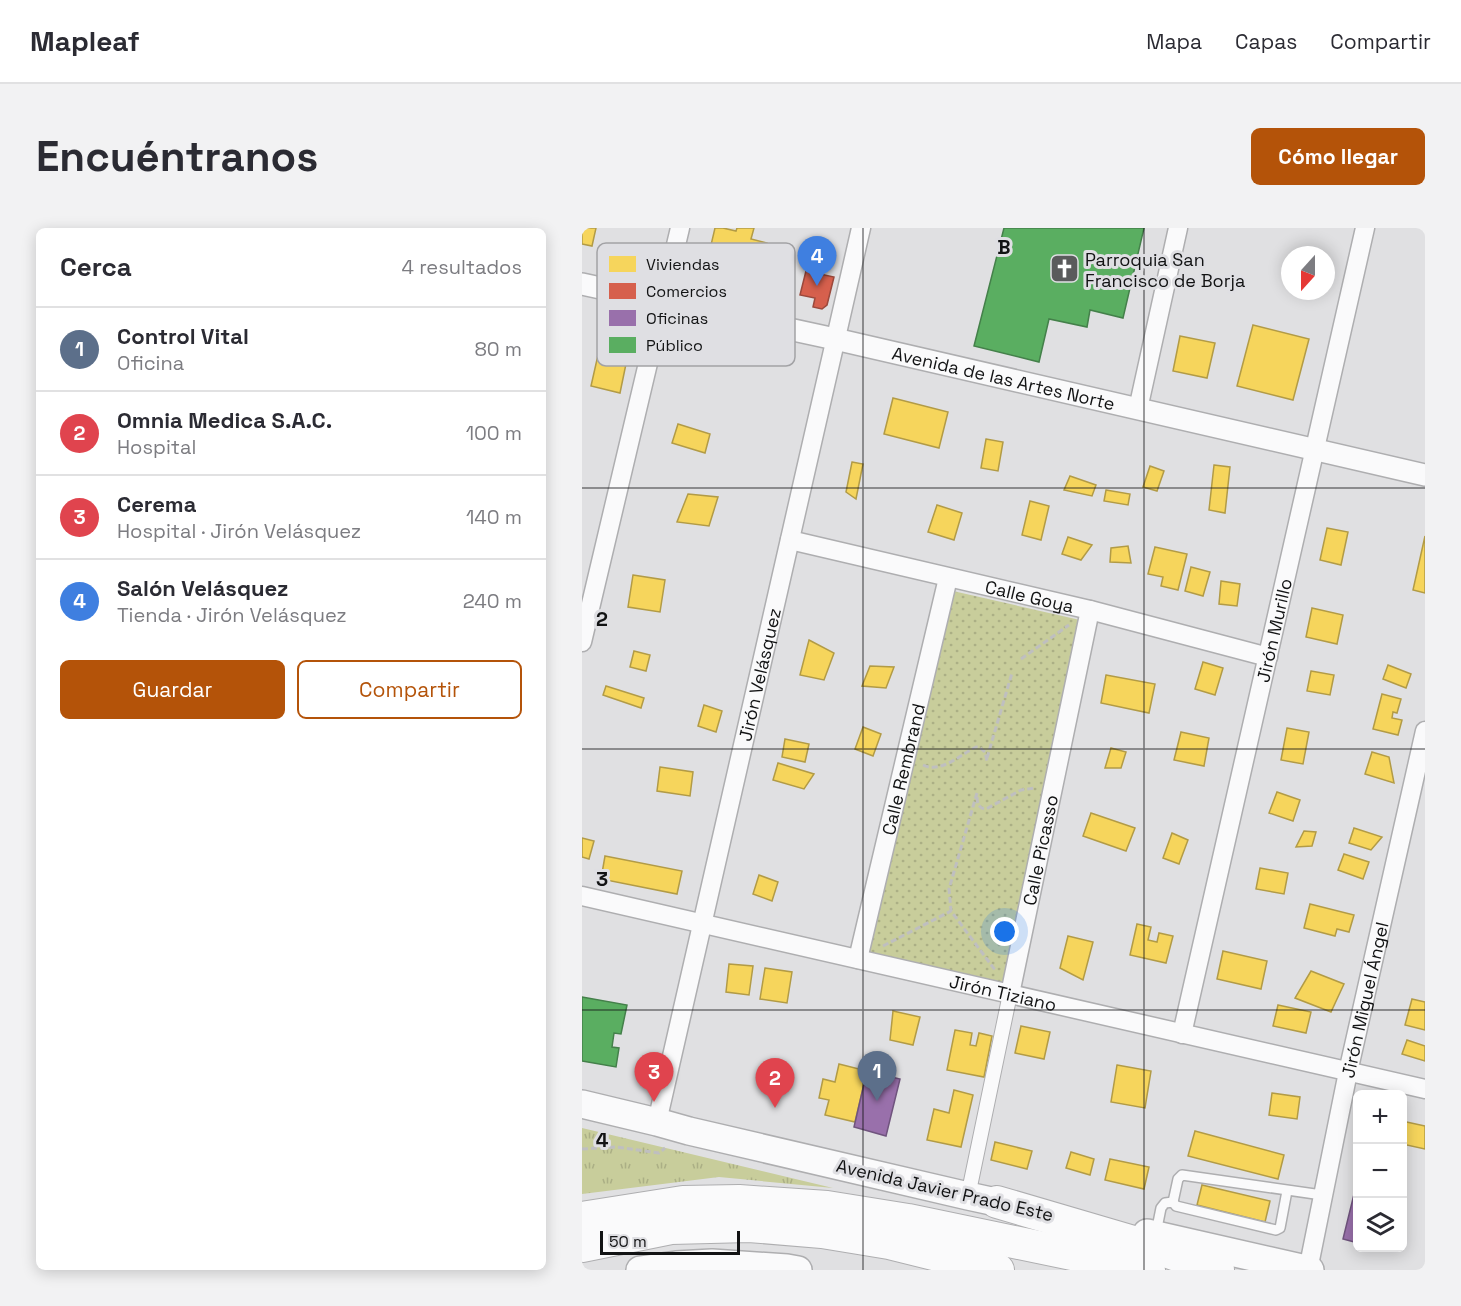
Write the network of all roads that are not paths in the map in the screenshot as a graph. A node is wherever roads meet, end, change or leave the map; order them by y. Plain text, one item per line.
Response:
1 (680, 228) edge
2 (861, 228) edge
3 (1178, 228) edge
4 (1365, 228) edge
5 (677, 243) edge
6 (582, 284) edge
7 (597, 287) edge
8 (795, 330) edge
9 (835, 339) junction
10 (648, 366) edge
11 (1138, 409) junction
12 (1315, 449) junction
13 (1425, 475) edge
14 (790, 540) junction
15 (948, 578) junction
16 (1090, 610) junction
17 (582, 642) edge
18 (1268, 657) junction
19 (1425, 731) edge
20 (582, 896) edge
21 (702, 924) junction
22 (858, 960) junction
23 (1011, 993) junction
24 (1182, 1034) junction
25 (1348, 1071) junction
26 (1425, 1089) edge
27 (582, 1104) edge
28 (657, 1122) junction
29 (1287, 1191) junction
30 (1322, 1195) junction
31 (983, 1199) junction
32 (1173, 1203) junction
33 (582, 1218) edge
34 (1155, 1234) junction
35 (582, 1246) edge
36 (640, 1270) edge
37 (798, 1270) edge
38 (998, 1270) edge
39 (1149, 1270) edge
40 (1218, 1270) edge
41 (1309, 1270) edge

1 - 5 street
2 - 9 street, Jirón Velásquez
3 - 11 street
4 - 12 street, Jirón Murillo
6 - 7 street, Avenida de las Artes Norte
8 - 9 street, Avenida de las Artes Norte
9 - 11 street, Avenida de las Artes Norte
9 - 14 street, Jirón Velásquez
10 - 17 street
11 - 12 street, Avenida de las Artes Norte
12 - 13 street, Avenida de las Artes Norte
12 - 18 street, Jirón Murillo
14 - 15 street, Calle Goya
14 - 21 street, Jirón Velásquez
15 - 16 street, Calle Goya
15 - 22 street, Calle Rembrand
16 - 18 street, Calle Goya
16 - 23 street, Calle Picasso
18 - 24 street, Jirón Murillo
19 - 25 street, Jirón Miguel Ángel
20 - 21 street, Jirón Tiziano
21 - 22 street, Jirón Tiziano
21 - 28 street, Jirón Velásquez
22 - 23 street, Jirón Tiziano
23 - 24 street, Jirón Tiziano
23 - 31 street, Calle Picasso
24 - 25 street, Jirón Tiziano
25 - 26 street, Jirón Tiziano
25 - 30 street, Jirón Miguel Ángel
27 - 28 main road, Avenida Javier Prado Este
28 - 31 main road, Avenida Javier Prado Este
29 - 30 lane
29 - 32 lane
29 - 32 lane
30 - 41 street, Jirón Miguel Ángel
31 - 34 main road, Avenida Javier Prado Este
31 - 40 highway
32 - 34 lane
33 - 39 highway, Avenida Javier Prado Este
34 - 41 main road, Avenida Javier Prado Este
35 - 38 highway
36 - 37 main road

